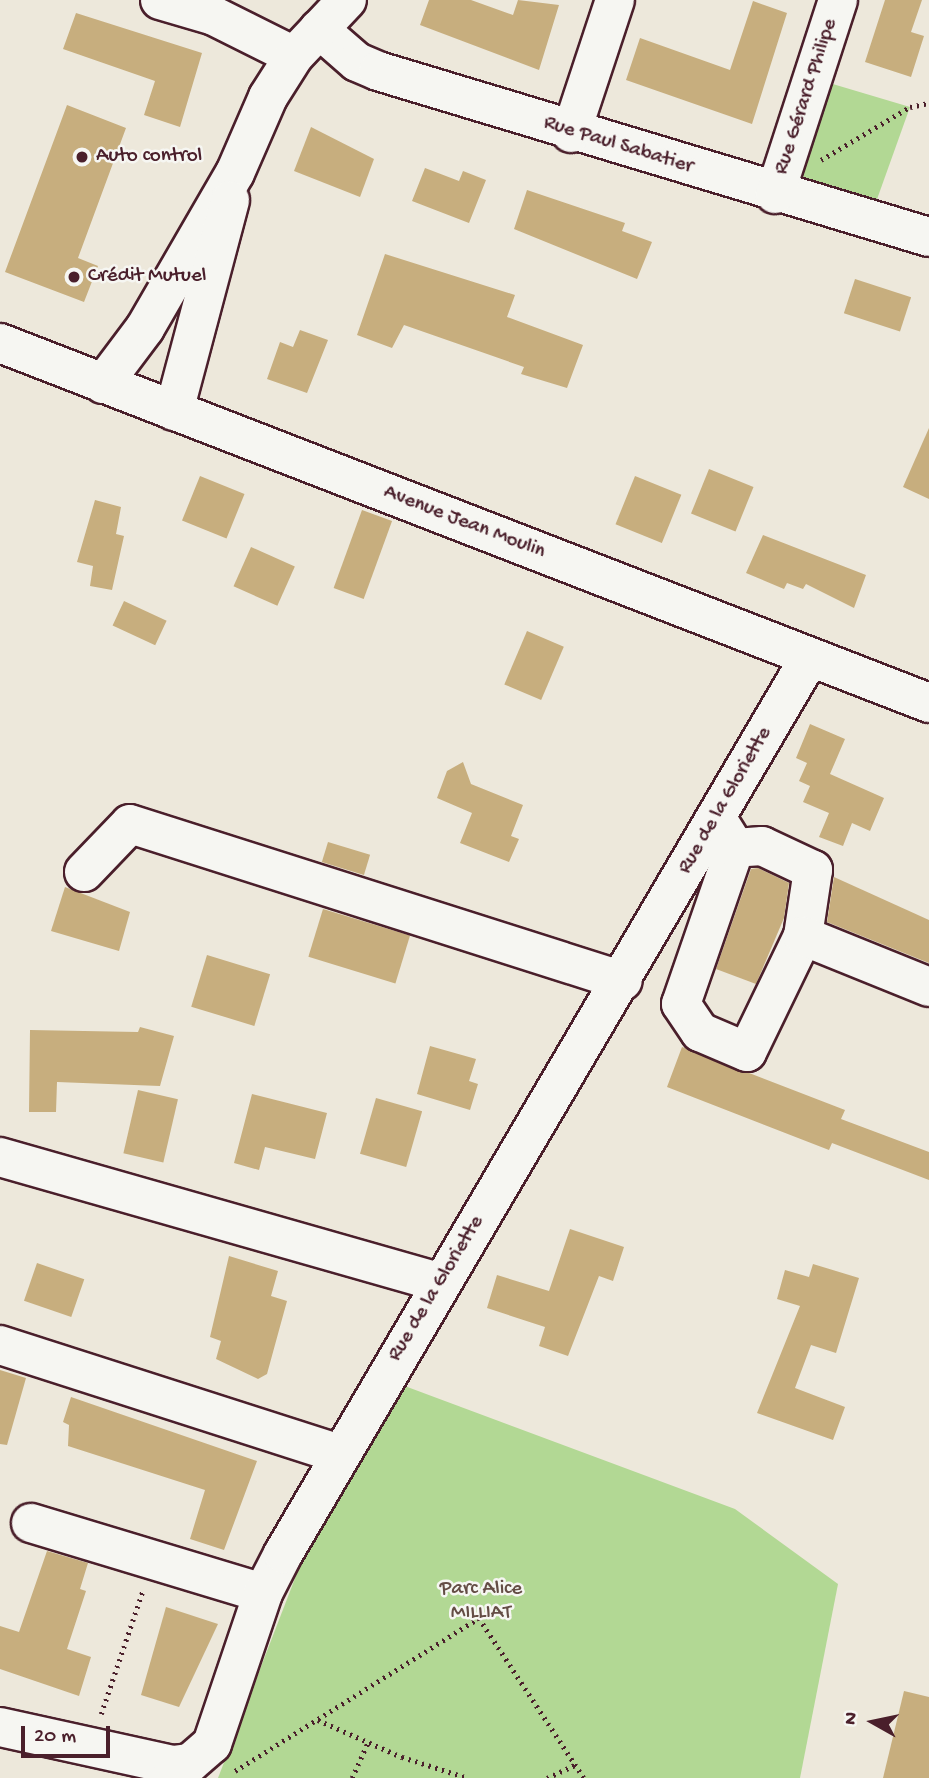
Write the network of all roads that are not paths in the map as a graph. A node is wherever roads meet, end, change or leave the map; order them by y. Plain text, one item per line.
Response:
1 (160, 0) edge
2 (347, 0) edge
3 (615, 0) edge
4 (838, 0) edge
5 (307, 43) junction
6 (571, 133) junction
7 (235, 173) junction
8 (775, 194) junction
9 (929, 237) edge
10 (145, 328) junction
11 (0, 343) edge
12 (191, 346) junction
13 (103, 384) junction
14 (174, 411) junction
15 (810, 657) junction
16 (929, 703) edge
17 (725, 833) junction
18 (84, 872) dead end
19 (803, 936) junction
20 (623, 981) junction
21 (929, 987) edge
22 (0, 1157) edge
23 (440, 1282) junction
24 (0, 1345) edge
25 (339, 1454) junction
26 (31, 1523) dead end
27 (264, 1593) junction
28 (0, 1727) edge

1 - 5 street, Rue Paul Sabatier
2 - 5 street
3 - 6 street
4 - 8 street, Rue Gérard Philipe
5 - 6 street, Rue Paul Sabatier
5 - 7 street
6 - 8 street, Rue Paul Sabatier
7 - 10 street
7 - 12 street
8 - 9 street, Rue Paul Sabatier
10 - 12 street
10 - 13 street
11 - 13 street, Avenue Jean Moulin
12 - 14 street
13 - 14 street, Avenue Jean Moulin
14 - 15 street, Avenue Jean Moulin
15 - 16 street, Avenue Jean Moulin
15 - 17 street, Rue de la Gloriette
17 - 19 street
17 - 19 street
17 - 20 street, Rue de la Gloriette
18 - 20 street
19 - 21 street
20 - 23 street, Rue de la Gloriette
22 - 23 street
23 - 25 street, Rue de la Gloriette
24 - 25 street
25 - 27 street, Rue de la Gloriette
26 - 27 street
27 - 28 street, Rue de la Gloriette

